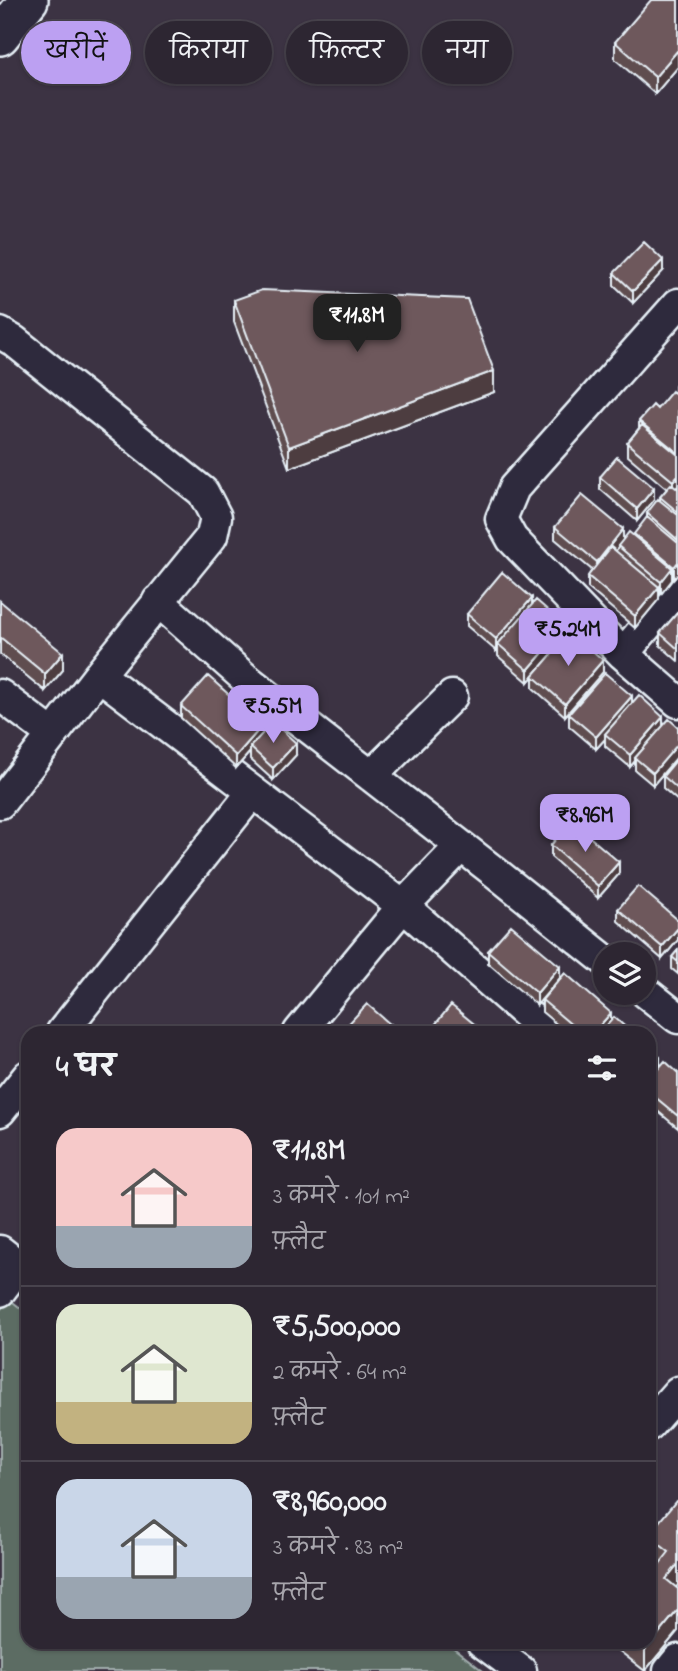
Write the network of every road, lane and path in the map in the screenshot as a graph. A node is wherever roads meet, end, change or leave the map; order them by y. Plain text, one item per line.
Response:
1 (29, 0) edge
2 (0, 36) edge
3 (678, 304) edge
4 (0, 333) edge
5 (678, 589) edge
6 (158, 601) junction
7 (623, 654) junction
8 (99, 675) junction
9 (0, 695) edge
10 (453, 696) dead end
11 (678, 702) edge
12 (53, 735) junction
13 (371, 776) junction
14 (252, 793) junction
15 (0, 803) edge
16 (461, 846) junction
17 (403, 906) junction
18 (593, 951) edge
19 (656, 1001) edge
20 (678, 1018) edge
21 (67, 1026) edge
22 (304, 1026) edge
23 (535, 1026) edge
24 (21, 1085) edge
25 (0, 1111) edge
26 (16, 1263) edge
27 (0, 1291) edge
28 (678, 1392) edge
29 (656, 1418) edge
30 (491, 1649) edge
31 (678, 1660) edge
32 (520, 1671) edge
33 (669, 1671) edge

1 - 2 street
3 - 7 street
4 - 6 street
5 - 7 street
6 - 8 street
6 - 13 street
7 - 11 street
8 - 12 street
8 - 14 street
9 - 12 street
10 - 13 street
12 - 15 street
13 - 16 street
14 - 17 street
14 - 21 street
16 - 17 street
16 - 18 street
17 - 22 street
17 - 23 street
19 - 20 street
24 - 25 street
26 - 27 street
28 - 29 street
30 - 32 street
31 - 33 street

